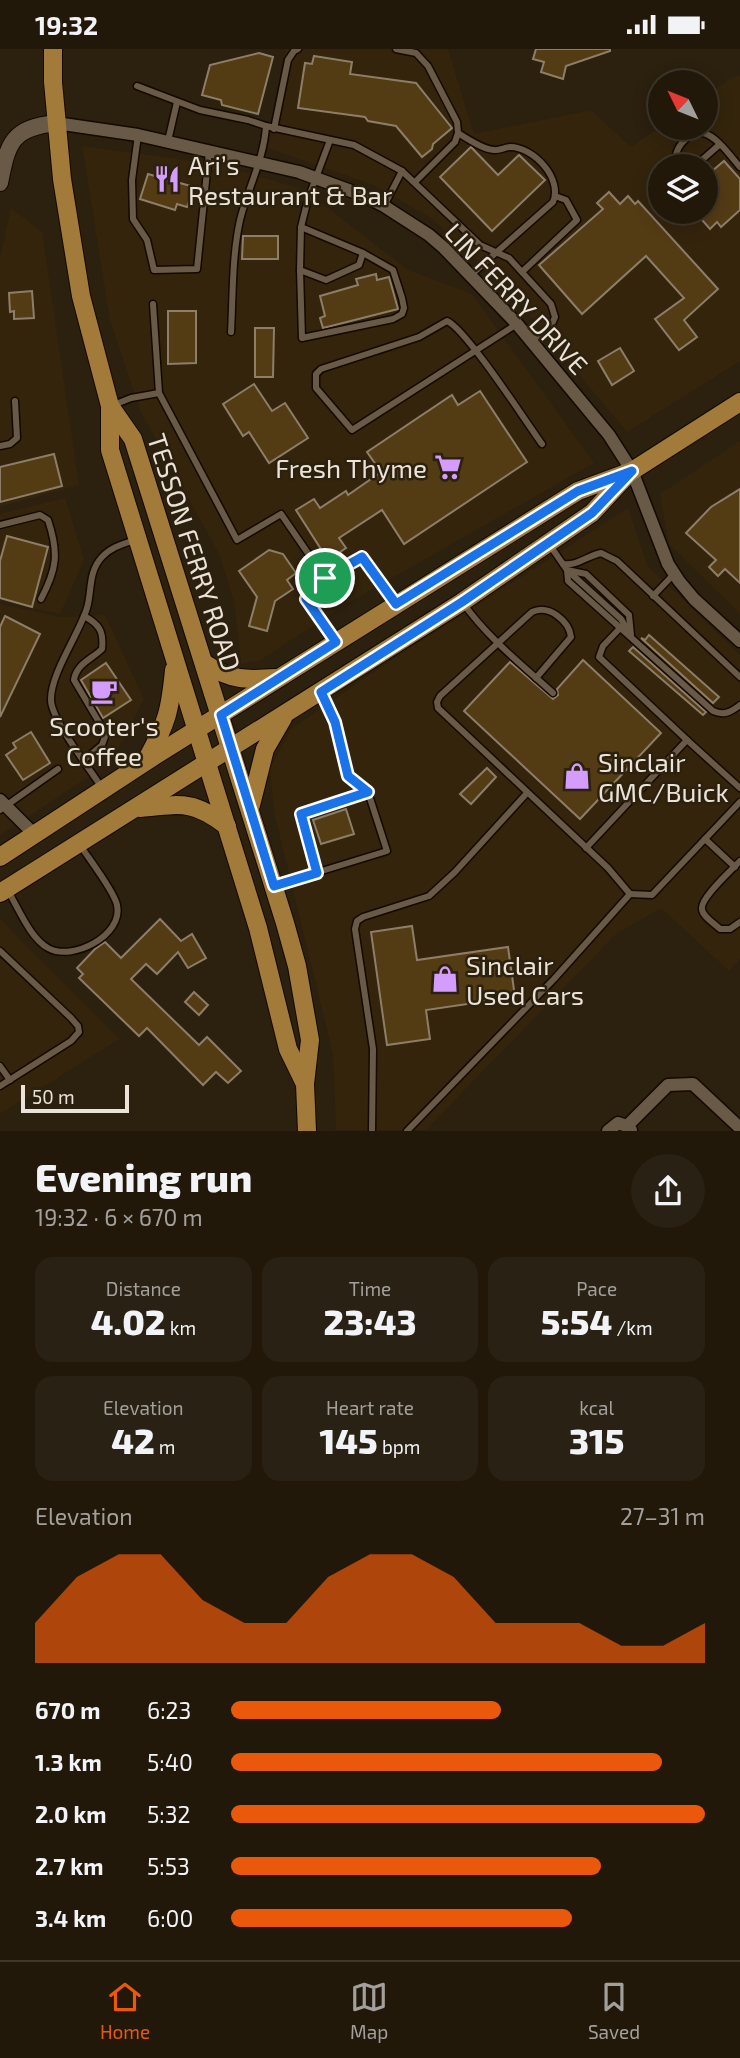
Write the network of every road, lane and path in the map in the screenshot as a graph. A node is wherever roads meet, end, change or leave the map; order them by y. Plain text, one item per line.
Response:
1 (53, 49) edge
2 (298, 49) edge
3 (396, 49) edge
4 (137, 86) dead end
5 (177, 102) junction
6 (56, 123) junction
7 (266, 127) junction
8 (274, 129) junction
9 (458, 133) junction
10 (138, 135) junction
11 (330, 140) junction
12 (167, 143) junction
13 (4, 145) edge
14 (719, 145) junction
15 (209, 152) junction
16 (676, 154) edge
17 (709, 154) edge
18 (259, 162) junction
19 (740, 167) edge
20 (402, 171) junction
21 (316, 178) junction
22 (415, 182) junction
23 (0, 183) edge
24 (555, 196) junction
25 (384, 206) junction
26 (301, 227) junction
27 (498, 252) junction
28 (363, 253) junction
29 (299, 270) junction
30 (522, 272) junction
31 (471, 275) junction
32 (153, 304) dead end
33 (517, 324) junction
34 (231, 333) dead end
35 (531, 341) junction
36 (475, 351) junction
37 (159, 393) junction
38 (15, 401) dead end
39 (740, 402) edge
40 (110, 406) junction
41 (542, 444) dead end
42 (0, 446) edge
43 (632, 471) junction
44 (0, 525) edge
45 (137, 539) junction
46 (548, 542) junction
47 (565, 567) junction
48 (674, 574) junction
49 (325, 578) junction
50 (653, 596) junction
51 (41, 599) dead end
52 (462, 602) junction
53 (396, 604) junction
54 (84, 616) junction
55 (621, 627) junction
56 (631, 635) junction
57 (740, 641) edge
58 (336, 642) junction
59 (498, 643) junction
60 (175, 663) junction
61 (204, 663) junction
62 (740, 677) edge
63 (281, 678) junction
64 (536, 678) junction
65 (321, 692) junction
66 (553, 693) dead end
67 (740, 705) edge
68 (221, 715) junction
69 (285, 715) junction
70 (196, 730) junction
71 (687, 740) junction
72 (231, 748) junction
73 (84, 759) junction
74 (145, 763) junction
75 (207, 763) junction
76 (58, 769) dead end
77 (740, 788) edge
78 (103, 789) junction
79 (368, 792) junction
80 (527, 793) junction
81 (740, 802) edge
82 (2, 805) edge
83 (134, 809) junction
84 (251, 809) junction
85 (227, 826) junction
86 (34, 834) junction
87 (705, 839) junction
88 (79, 844) junction
89 (586, 848) junction
90 (0, 857) edge
91 (737, 864) edge
92 (317, 873) junction
93 (274, 886) junction
94 (3, 891) edge
95 (630, 894) junction
96 (740, 922) edge
97 (0, 951) edge
98 (0, 1066) edge
99 (10, 1080) junction
100 (305, 1084) junction
101 (0, 1086) edge
102 (629, 1128) edge
103 (740, 1128) edge
104 (307, 1131) edge
105 (372, 1131) edge
106 (407, 1131) edge
107 (608, 1131) edge

1 - 6 main road, TESSON FERRY ROAD
2 - 8 lane
3 - 9 lane
4 - 5 lane
5 - 7 lane
5 - 12 lane
6 - 10 street, LIN FERRY DRIVE
6 - 13 street
6 - 40 main road, TESSON FERRY ROAD
7 - 8 lane
7 - 18 lane
8 - 11 lane
9 - 22 lane
9 - 24 lane
10 - 12 street, LIN FERRY DRIVE
10 - 15 lane
11 - 20 lane
11 - 21 lane
12 - 15 street, LIN FERRY DRIVE
13 - 23 street
14 - 16 lane
14 - 17 lane
14 - 19 lane
15 - 18 street, LIN FERRY DRIVE
18 - 21 street, LIN FERRY DRIVE
18 - 34 lane
20 - 22 lane
20 - 25 lane
21 - 25 street, LIN FERRY DRIVE
21 - 26 lane
22 - 27 lane
24 - 27 lane
24 - 30 lane
25 - 31 street, LIN FERRY DRIVE
26 - 28 lane
26 - 29 lane
27 - 30 lane
27 - 31 lane
28 - 29 lane
28 - 29 lane
30 - 35 lane
31 - 33 street, LIN FERRY DRIVE
32 - 37 lane
33 - 35 street, LIN FERRY DRIVE
33 - 36 lane
35 - 43 street, LIN FERRY DRIVE
36 - 36 lane
36 - 41 lane
37 - 40 lane
37 - 49 lane
38 - 42 lane
39 - 43 main road
40 - 45 main road, TESSON FERRY ROAD
40 - 61 main road, TESSON FERRY ROAD
43 - 46 main road
43 - 48 street, LIN FERRY DRIVE
43 - 53 main road
44 - 51 lane
45 - 54 lane
45 - 60 main road, TESSON FERRY ROAD
46 - 47 lane
46 - 52 main road
47 - 50 lane
47 - 55 lane
47 - 56 lane
48 - 50 lane
48 - 57 street, LIN FERRY DRIVE
49 - 53 lane
49 - 58 lane
50 - 62 lane
52 - 59 lane
52 - 65 main road
53 - 58 main road
54 - 73 lane
54 - 73 lane
55 - 56 lane
55 - 71 lane
56 - 67 lane
58 - 63 main road
59 - 64 lane
59 - 64 lane
59 - 80 lane
60 - 70 main road, TESSON FERRY ROAD
60 - 74 main road
61 - 63 main road
61 - 68 main road, TESSON FERRY ROAD
63 - 68 main road
64 - 66 lane
65 - 69 main road
65 - 79 lane
68 - 70 main road
68 - 72 main road, TESSON FERRY ROAD
69 - 72 main road
69 - 84 main road
70 - 74 main road
70 - 75 main road, TESSON FERRY ROAD
71 - 77 lane
71 - 89 lane
72 - 75 main road
72 - 84 main road, TESSON FERRY ROAD
73 - 78 lane
74 - 78 main road
75 - 83 main road
75 - 85 main road, TESSON FERRY ROAD
76 - 82 lane
78 - 86 main road
79 - 92 lane
79 - 92 lane
80 - 89 lane
80 - 105 lane
81 - 87 lane
82 - 86 street
83 - 85 main road
83 - 88 main road
84 - 93 main road, TESSON FERRY ROAD
85 - 100 main road, TESSON FERRY ROAD
86 - 90 main road
87 - 91 lane
87 - 95 lane
88 - 94 main road
88 - 94 lane
89 - 95 lane
91 - 96 lane
92 - 93 lane
93 - 100 main road, TESSON FERRY ROAD
95 - 106 lane
97 - 99 lane
98 - 99 lane
99 - 101 lane
100 - 104 main road, TESSON FERRY ROAD
102 - 103 street
102 - 107 street

